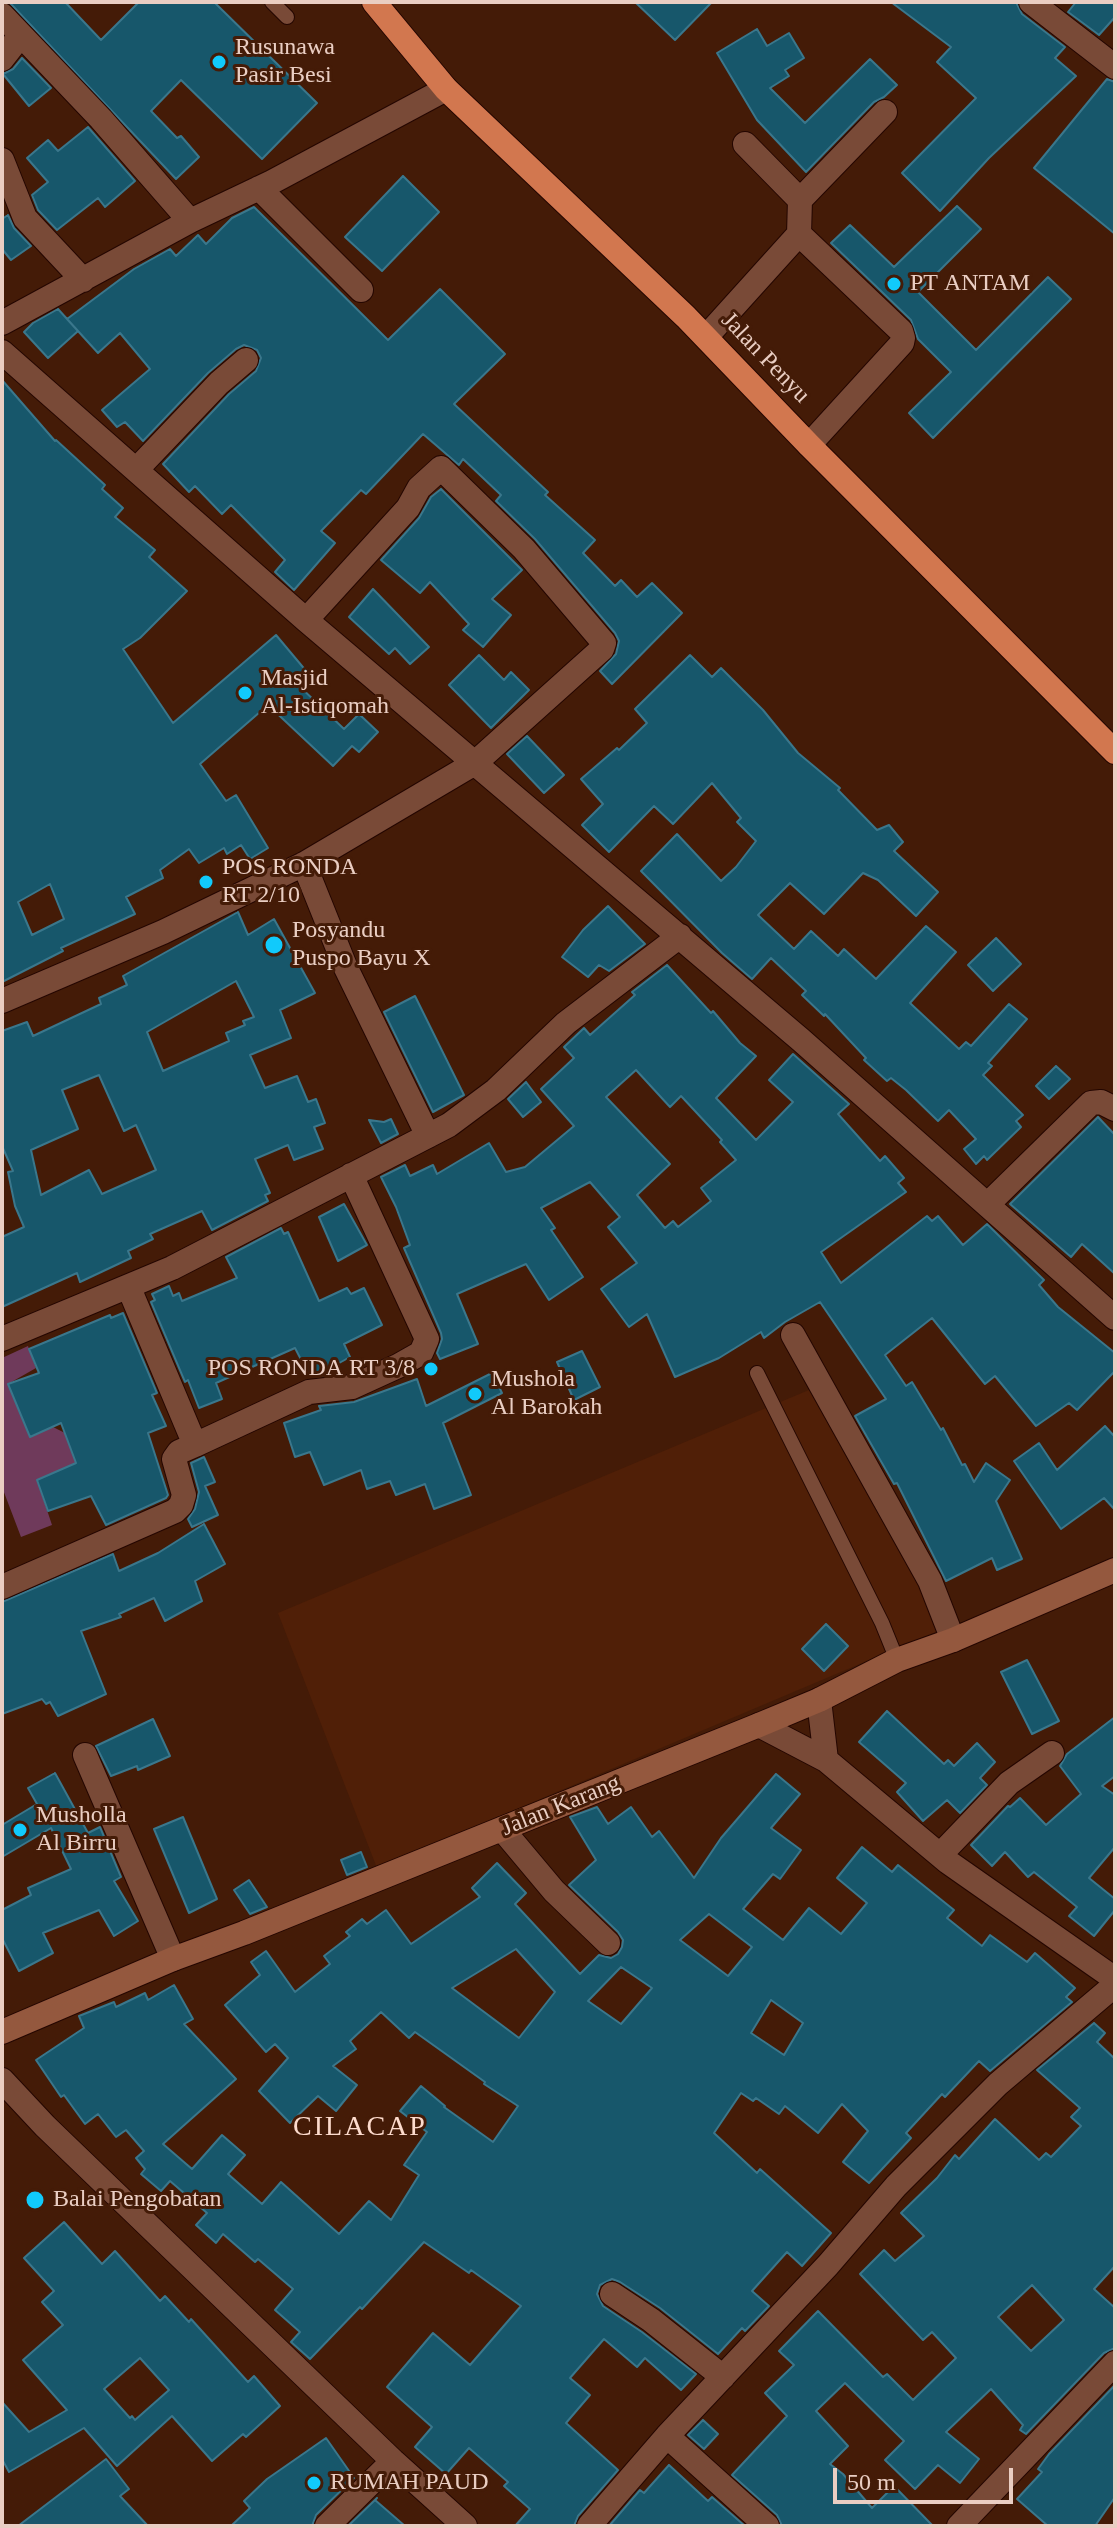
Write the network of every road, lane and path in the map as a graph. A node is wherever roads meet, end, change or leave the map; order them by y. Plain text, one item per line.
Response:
1 (272, 2) edge
2 (374, 2) edge
3 (1031, 2) edge
4 (2, 15) edge
5 (287, 17) dead end
6 (20, 36) junction
7 (2, 59) edge
8 (1115, 67) edge
9 (446, 89) junction
10 (885, 112) dead end
11 (745, 144) dead end
12 (2, 160) edge
13 (259, 188) junction
14 (800, 200) junction
15 (190, 221) junction
16 (799, 234) junction
17 (83, 280) junction
18 (361, 290) dead end
19 (2, 323) edge
20 (706, 337) junction
21 (2, 352) edge
22 (246, 360) dead end
23 (809, 445) junction
24 (136, 470) junction
25 (306, 620) junction
26 (1113, 747) edge
27 (475, 763) junction
28 (304, 864) junction
29 (680, 936) junction
30 (2, 1001) edge
31 (1115, 1109) edge
32 (428, 1136) junction
33 (351, 1175) junction
34 (989, 1203) junction
35 (129, 1288) junction
36 (1115, 1318) edge
37 (793, 1335) dead end
38 (2, 1339) edge
39 (757, 1373) dead end
40 (195, 1445) junction
41 (1115, 1570) edge
42 (2, 1587) edge
43 (953, 1640) junction
44 (897, 1660) junction
45 (819, 1700) junction
46 (759, 1725) junction
47 (1052, 1753) dead end
48 (85, 1755) dead end
49 (826, 1760) junction
50 (502, 1829) junction
51 (940, 1855) junction
52 (608, 1943) dead end
53 (173, 1959) junction
54 (1115, 1979) edge
55 (1115, 1985) edge
56 (2, 2032) edge
57 (2, 2080) edge
58 (612, 2294) dead end
59 (1115, 2363) edge
60 (723, 2377) junction
61 (667, 2436) junction
62 (393, 2461) junction
63 (327, 2526) edge
64 (465, 2526) edge
65 (589, 2526) edge
66 (767, 2526) edge
67 (959, 2526) edge

1 - 5 lane
2 - 9 highway, Jalan Penyu
3 - 8 street
4 - 6 street
6 - 7 street
6 - 15 street
9 - 13 street
9 - 20 highway, Jalan Penyu
10 - 14 street
11 - 14 street
12 - 17 street
13 - 15 street
13 - 18 street
14 - 16 street
15 - 17 street
16 - 20 street
16 - 23 street
17 - 19 street
20 - 23 highway, Jalan Penyu
21 - 24 street
22 - 24 street
23 - 26 highway, Jalan Penyu
24 - 25 street
25 - 27 street
25 - 27 street
27 - 28 street
27 - 29 street
28 - 30 street
28 - 32 street
29 - 32 street
29 - 34 street
31 - 34 street
32 - 33 street
33 - 35 street
33 - 40 street
34 - 36 street
35 - 38 street
35 - 40 street
37 - 43 street
39 - 44 lane
40 - 42 street
41 - 43 main road, Jalan Karang
43 - 44 main road, Jalan Karang
44 - 45 main road, Jalan Karang
45 - 46 main road, Jalan Karang
45 - 49 street
46 - 49 street
46 - 50 main road, Jalan Karang
47 - 51 street
48 - 53 street
49 - 51 street
50 - 52 street
50 - 53 main road, Jalan Karang
51 - 54 street
53 - 56 main road, Jalan Karang
55 - 60 street
57 - 62 street
58 - 60 street
59 - 67 street
60 - 61 street
61 - 65 street
61 - 66 street
62 - 63 street
62 - 64 street

